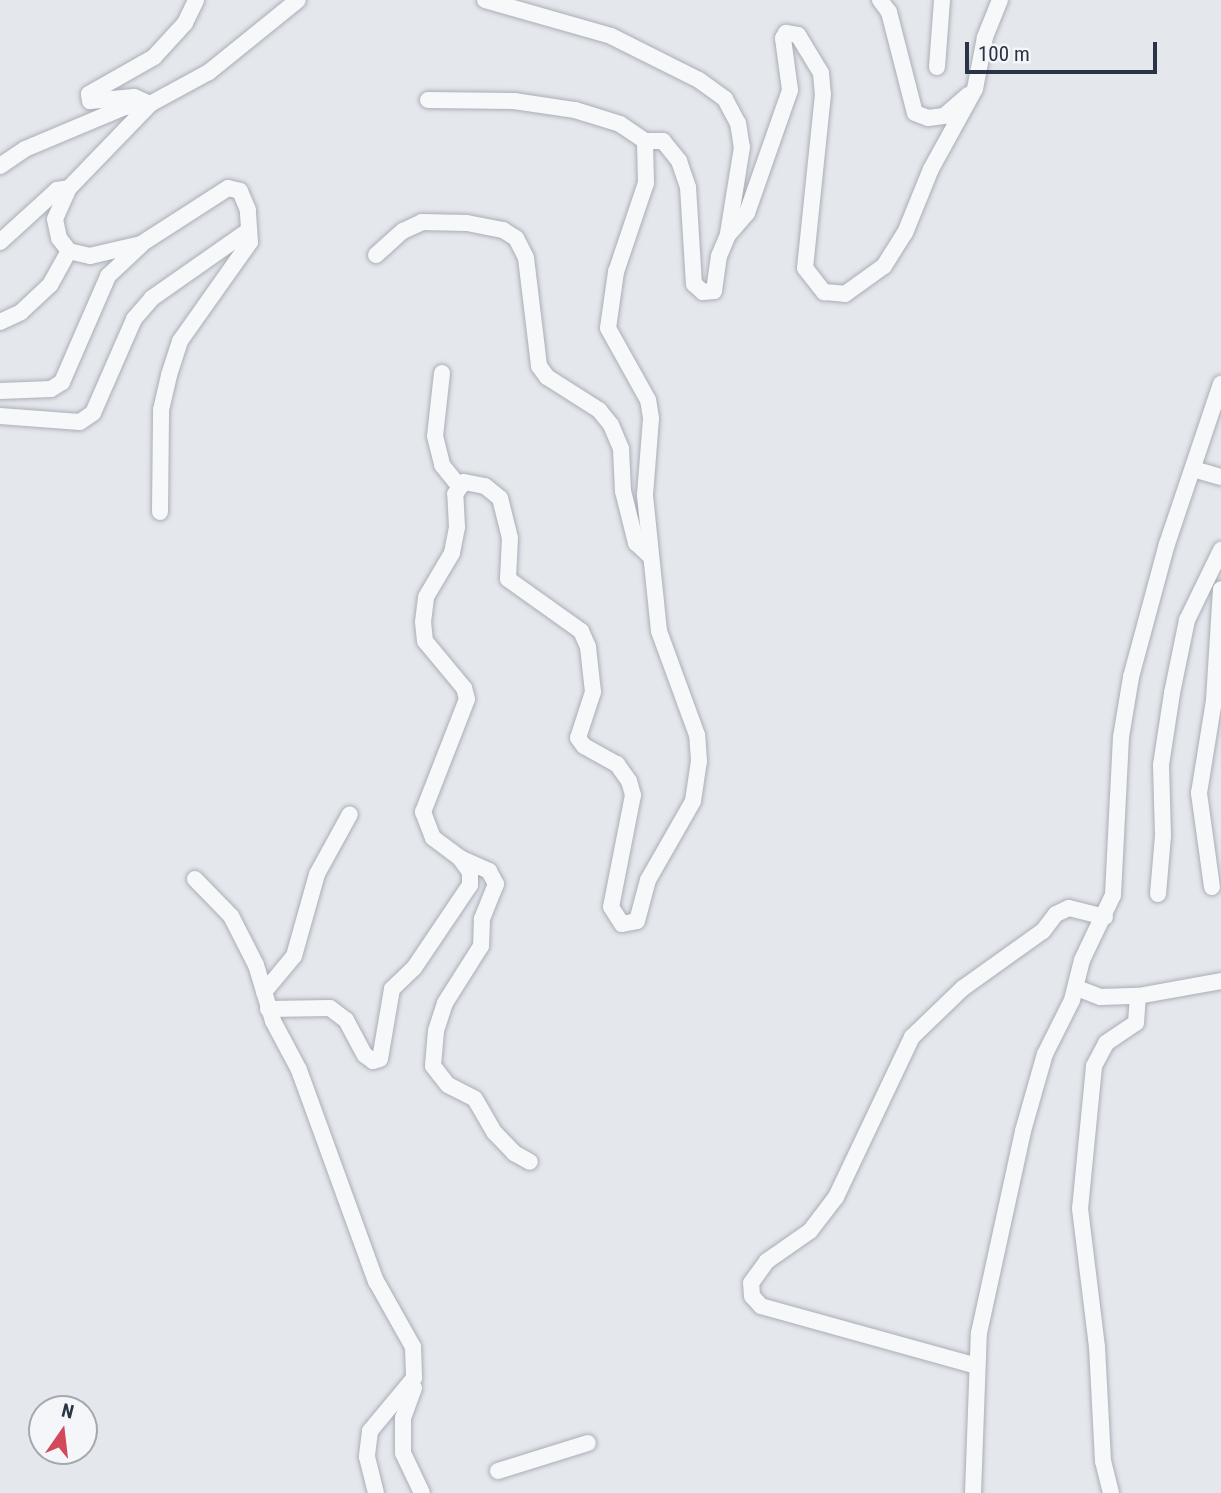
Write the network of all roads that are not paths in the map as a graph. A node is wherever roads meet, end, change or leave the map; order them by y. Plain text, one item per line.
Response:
1 (196, 0) edge
2 (298, 0) edge
3 (485, 0) edge
4 (880, 0) edge
5 (942, 0) edge
6 (1000, 0) edge
7 (937, 67) dead end
8 (975, 89) junction
9 (428, 100) dead end
10 (150, 104) junction
11 (645, 141) junction
12 (25, 149) junction
13 (0, 154) edge
14 (0, 166) edge
15 (69, 188) junction
16 (249, 230) junction
17 (728, 235) junction
18 (0, 242) edge
19 (141, 244) junction
20 (69, 251) junction
21 (376, 255) dead end
22 (0, 323) edge
23 (442, 373) dead end
24 (1221, 384) edge
25 (0, 391) edge
26 (0, 416) edge
27 (1193, 469) junction
28 (1221, 477) edge
29 (458, 485) junction
30 (160, 512) dead end
31 (1221, 550) edge
32 (650, 556) junction
33 (1221, 589) edge
34 (350, 814) dead end
35 (460, 858) junction
36 (195, 879) dead end
37 (1212, 887) dead end
38 (1158, 894) dead end
39 (1105, 917) junction
40 (1221, 981) edge
41 (1076, 988) junction
42 (264, 992) junction
43 (1138, 996) junction
44 (268, 1009) junction
45 (530, 1162) dead end
46 (977, 1366) junction
47 (414, 1378) junction
48 (588, 1443) dead end
49 (498, 1471) dead end
50 (376, 1493) edge
51 (422, 1493) edge
52 (973, 1493) edge
53 (1111, 1493) edge

1 - 10 street
2 - 10 street
3 - 17 street
4 - 8 street
5 - 7 street
6 - 8 street
8 - 17 street
9 - 11 street
10 - 12 street
10 - 15 street
11 - 17 street
11 - 32 street
12 - 13 street
12 - 14 street
15 - 18 street
15 - 20 street
16 - 19 street
16 - 26 street
16 - 30 street
19 - 20 street
19 - 25 street
20 - 22 street
21 - 32 street
23 - 29 street
24 - 27 street
27 - 28 street
27 - 39 street
29 - 32 street
29 - 35 street
31 - 38 street
33 - 37 street
34 - 42 street
35 - 44 street
35 - 45 street
36 - 42 street
39 - 41 street
39 - 46 street
40 - 43 street
41 - 43 street
41 - 46 street
42 - 44 street
43 - 53 street
44 - 47 street
46 - 52 street
47 - 50 street
47 - 51 street
48 - 49 street

